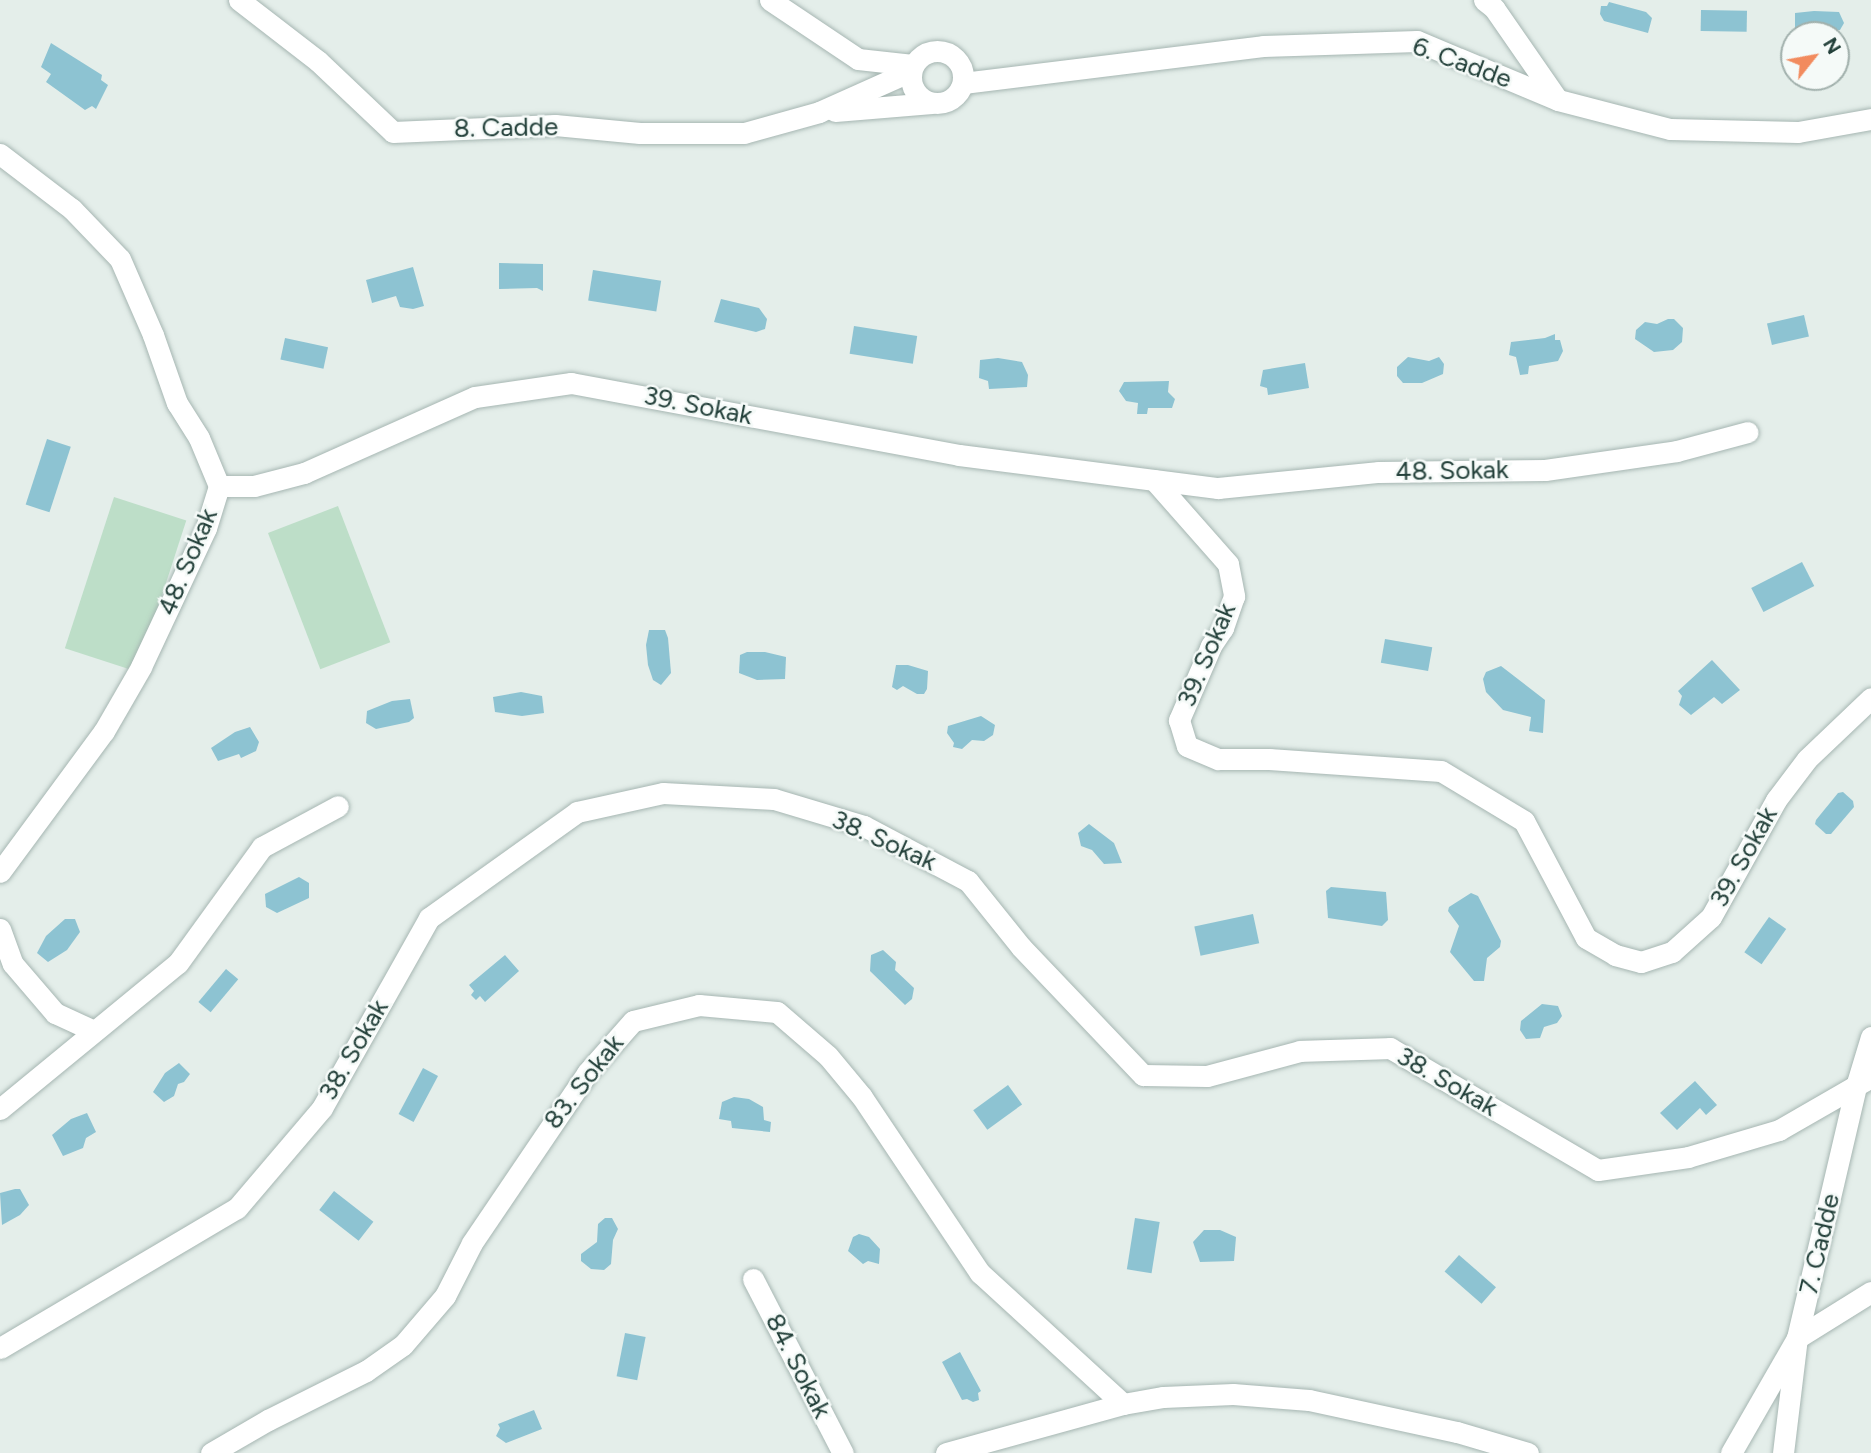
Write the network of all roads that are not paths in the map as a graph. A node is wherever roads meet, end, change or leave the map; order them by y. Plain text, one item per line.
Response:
1 (239, 0) edge
2 (770, 0) edge
3 (1484, 0) edge
4 (912, 68) junction
5 (963, 83) junction
6 (1558, 100) junction
7 (932, 103) junction
8 (819, 112) junction
9 (1871, 119) edge
10 (0, 154) edge
11 (1748, 432) dead end
12 (1154, 480) junction
13 (219, 486) junction
14 (1871, 698) edge
15 (338, 806) dead end
16 (0, 872) edge
17 (0, 929) edge
18 (94, 1031) junction
19 (1871, 1037) edge
20 (1864, 1080) edge
21 (0, 1109) edge
22 (753, 1279) dead end
23 (1871, 1292) edge
24 (1797, 1338) junction
25 (0, 1348) edge
26 (1123, 1404) junction
27 (211, 1453) edge
28 (842, 1453) edge
29 (946, 1453) edge
30 (1528, 1453) edge
31 (1731, 1453) edge
32 (1783, 1453) edge

1 - 8 street, 8. Cadde
2 - 4 street
3 - 6 street
4 - 5 street
4 - 7 street
4 - 8 street, 8. Cadde
5 - 6 street, 6. Cadde
5 - 7 street
6 - 9 street, 6. Cadde
7 - 8 street, 8. Cadde
10 - 13 street, 48. Sokak
11 - 12 street, 48. Sokak
12 - 13 street, 39. Sokak
12 - 14 street, 39. Sokak
13 - 16 street, 48. Sokak
15 - 18 street
17 - 18 street
18 - 21 street
19 - 20 street, 7. Cadde
20 - 24 street, 7. Cadde
20 - 25 street, 38. Sokak
22 - 28 street, 84. Sokak
23 - 24 street
24 - 31 street
24 - 32 street, 7. Cadde
26 - 27 street, 83. Sokak
26 - 29 street
26 - 30 street

